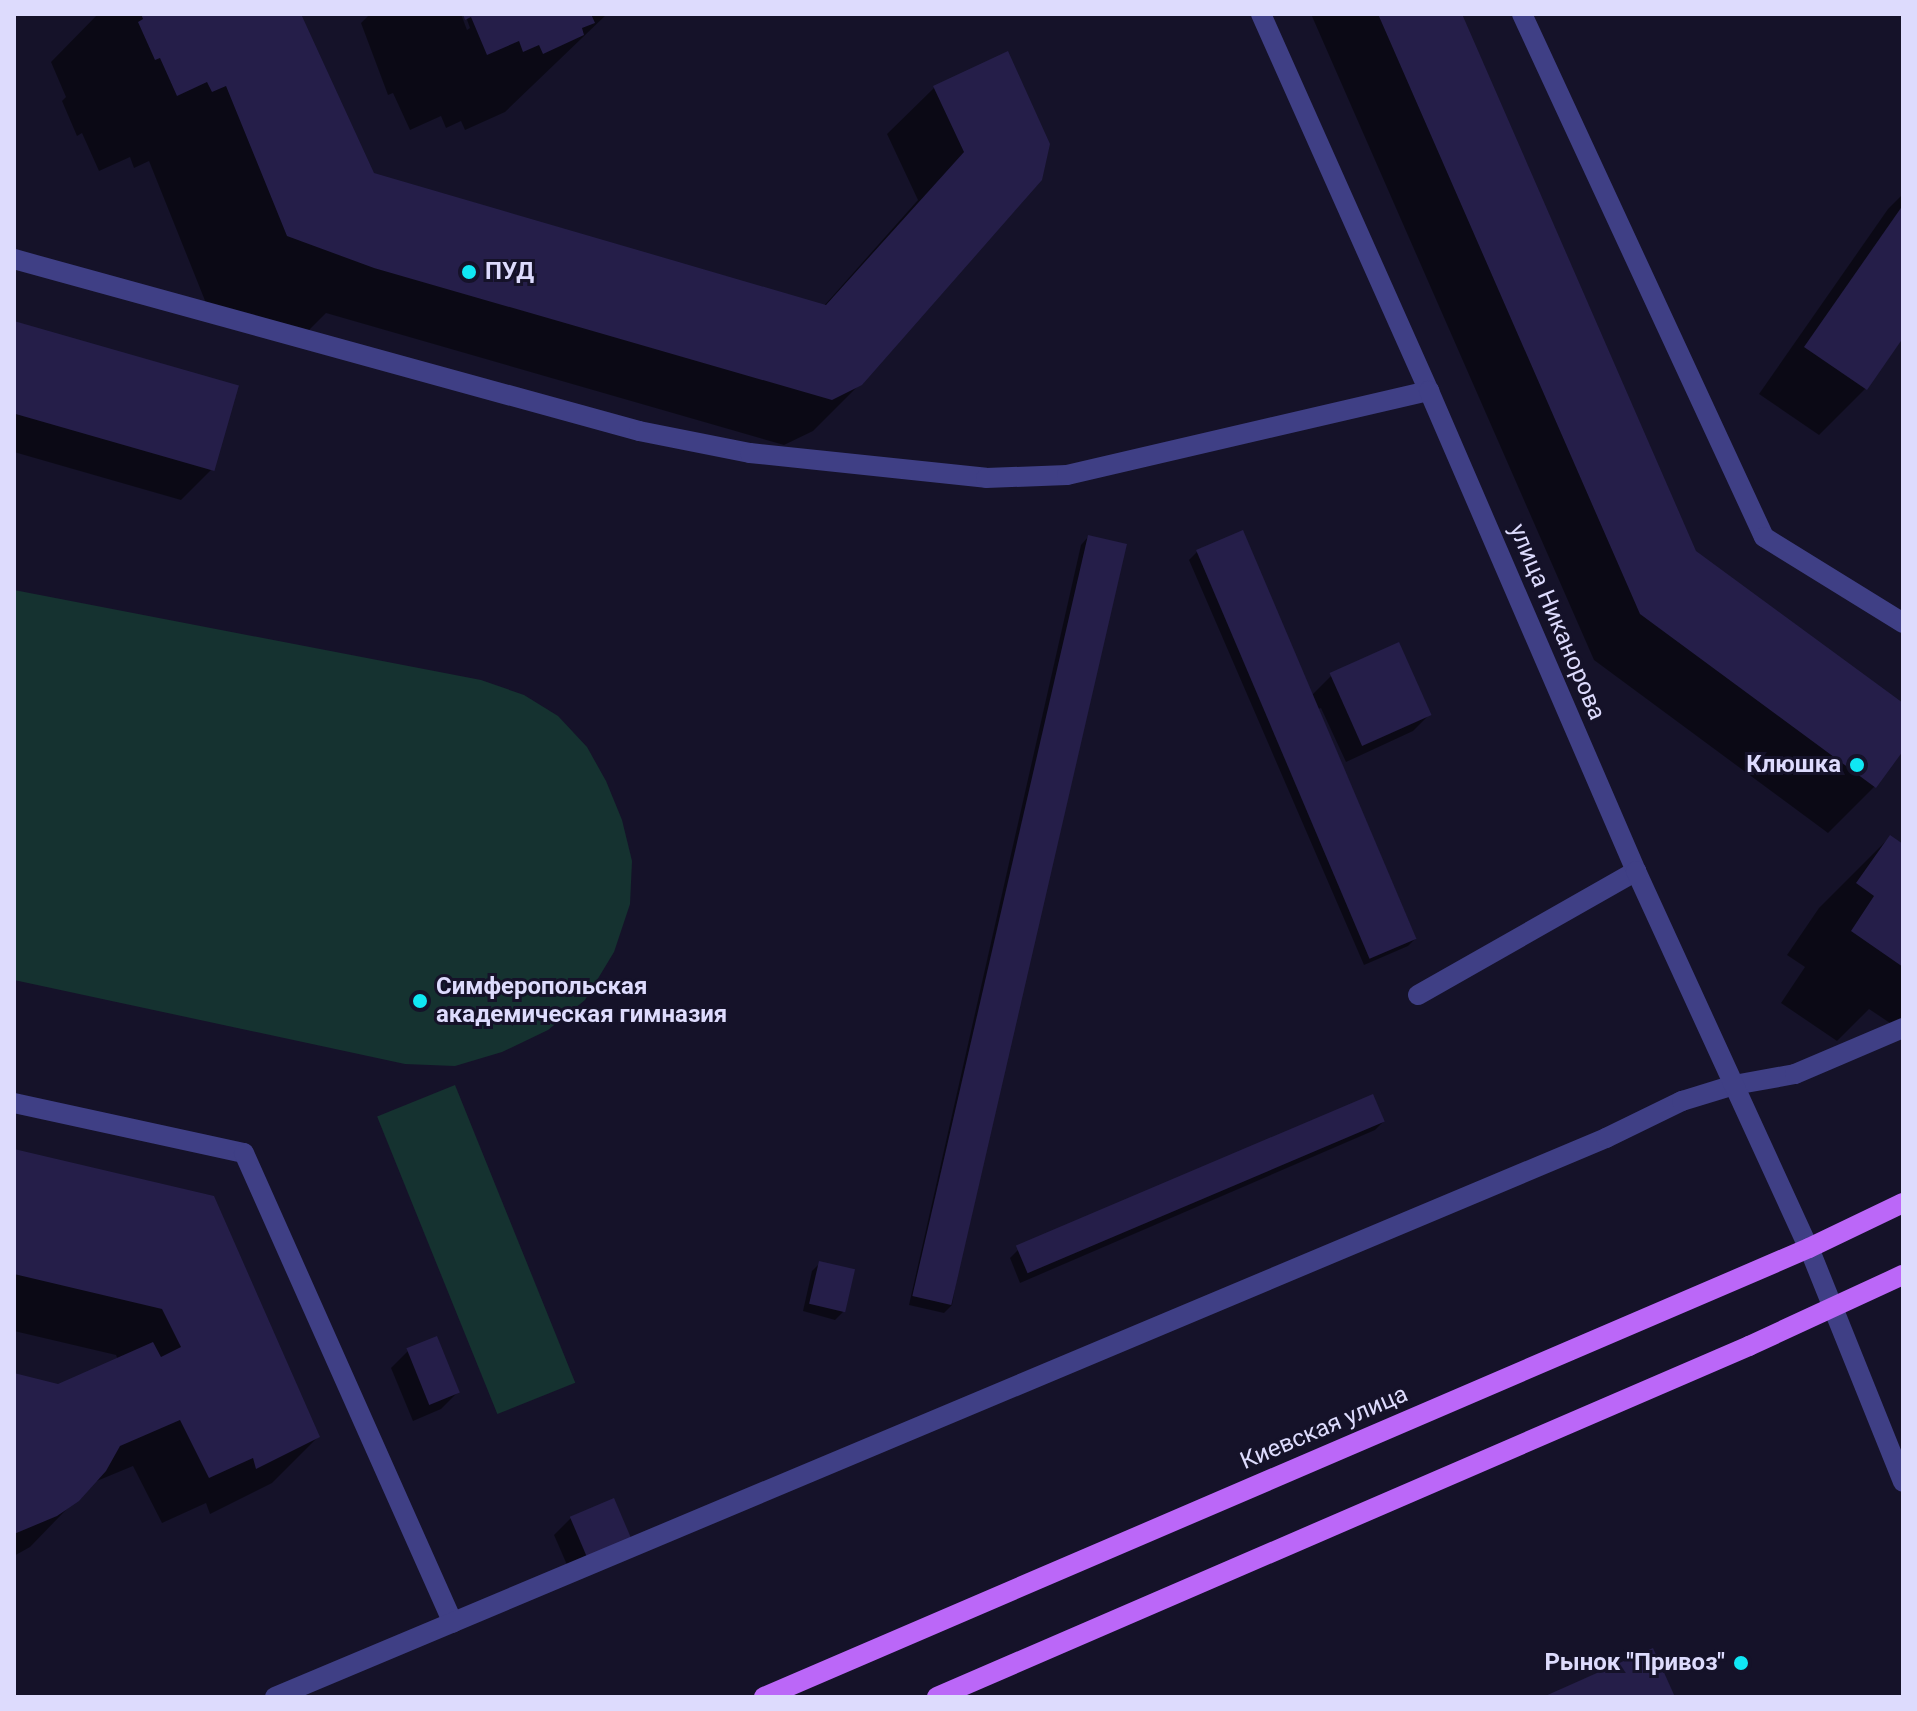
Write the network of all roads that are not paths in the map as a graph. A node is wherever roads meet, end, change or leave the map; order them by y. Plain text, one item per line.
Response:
1 (1261, 14) edge
2 (1522, 14) edge
3 (14, 259) edge
4 (1429, 391) junction
5 (1903, 623) edge
6 (1636, 871) junction
7 (1418, 995) dead end
8 (1903, 1028) edge
9 (1734, 1085) junction
10 (14, 1103) edge
11 (1903, 1203) edge
12 (1809, 1248) junction
13 (1903, 1275) edge
14 (1836, 1308) junction
15 (1903, 1482) edge
16 (453, 1623) junction
17 (275, 1697) edge
18 (764, 1697) edge
19 (937, 1697) edge

1 - 4 street, улица Никанорова
2 - 5 street
3 - 4 street
4 - 6 street, улица Никанорова
6 - 7 street
6 - 9 street, улица Никанорова
8 - 9 street
9 - 12 street, улица Никанорова
9 - 16 street
10 - 16 street
11 - 12 main road, Киевская улица
12 - 14 street, улица Никанорова
12 - 18 main road, Киевская улица
13 - 14 main road
14 - 15 street, улица Никанорова
14 - 19 main road
16 - 17 street

